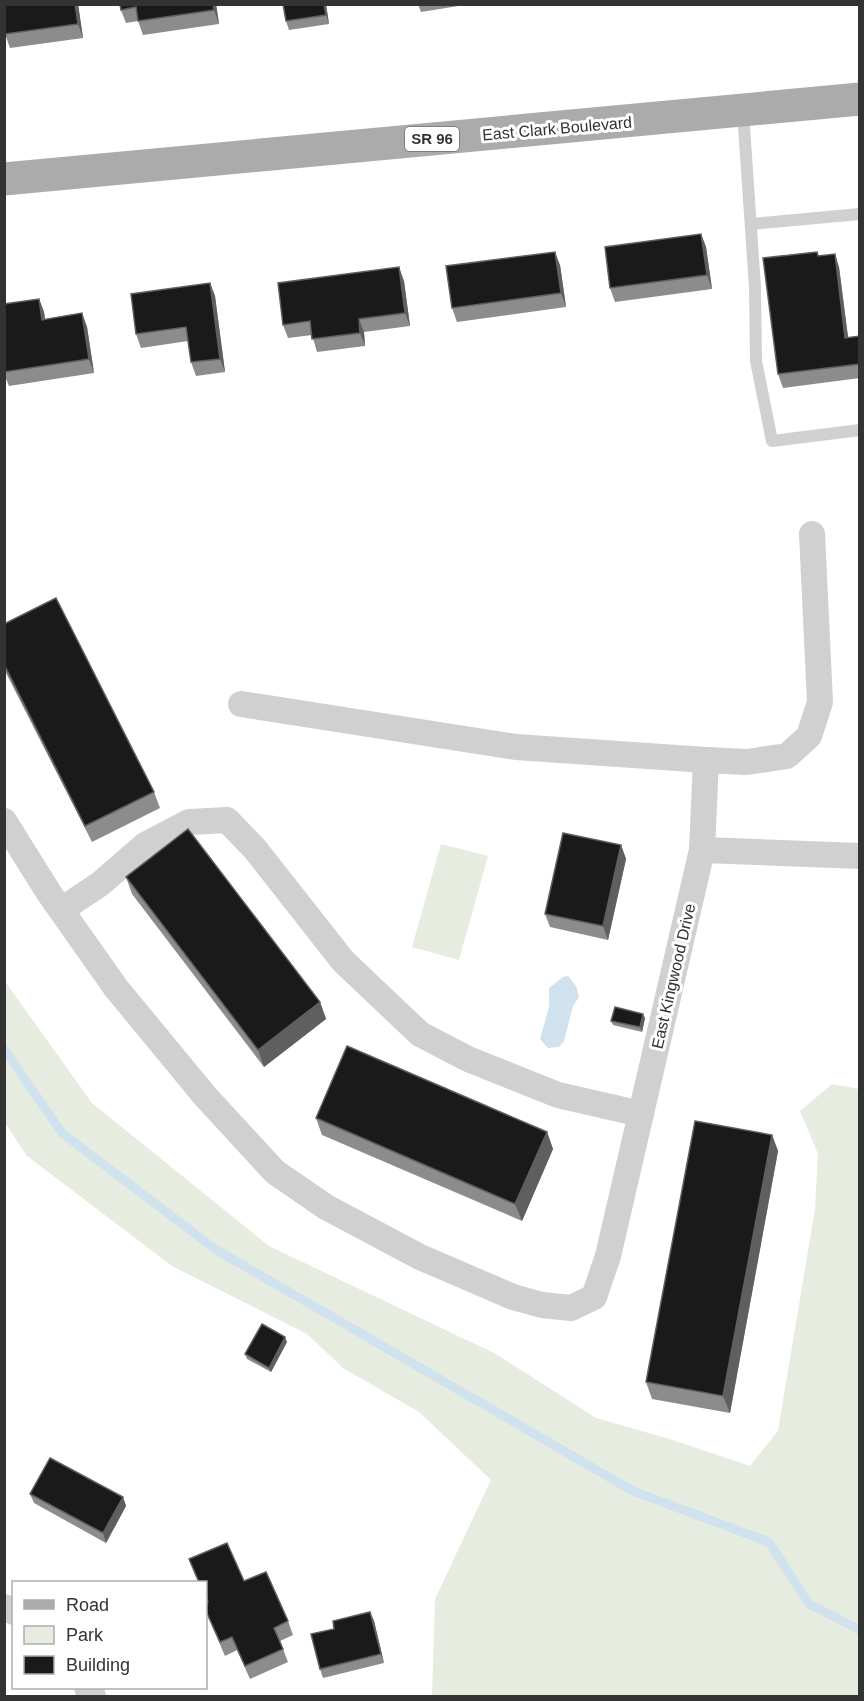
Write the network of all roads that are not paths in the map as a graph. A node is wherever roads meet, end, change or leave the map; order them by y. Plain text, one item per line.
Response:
1 (860, 99) edge
2 (743, 110) junction
3 (4, 179) edge
4 (860, 214) edge
5 (751, 224) junction
6 (860, 430) edge
7 (812, 534) dead end
8 (242, 704) dead end
9 (706, 760) junction
10 (4, 821) edge
11 (702, 850) junction
12 (860, 856) edge
13 (61, 910) junction
14 (640, 1114) junction

1 - 2 main road, East Clark Boulevard / SR 96
2 - 3 main road, East Clark Boulevard / SR 96
2 - 5 lane
4 - 5 lane
5 - 6 lane
7 - 9 street
8 - 9 street
9 - 11 street, East Kingwood Drive
10 - 13 street, East Kingwood Drive
11 - 12 street
11 - 14 street, East Kingwood Drive
13 - 14 street
13 - 14 street, East Kingwood Drive

